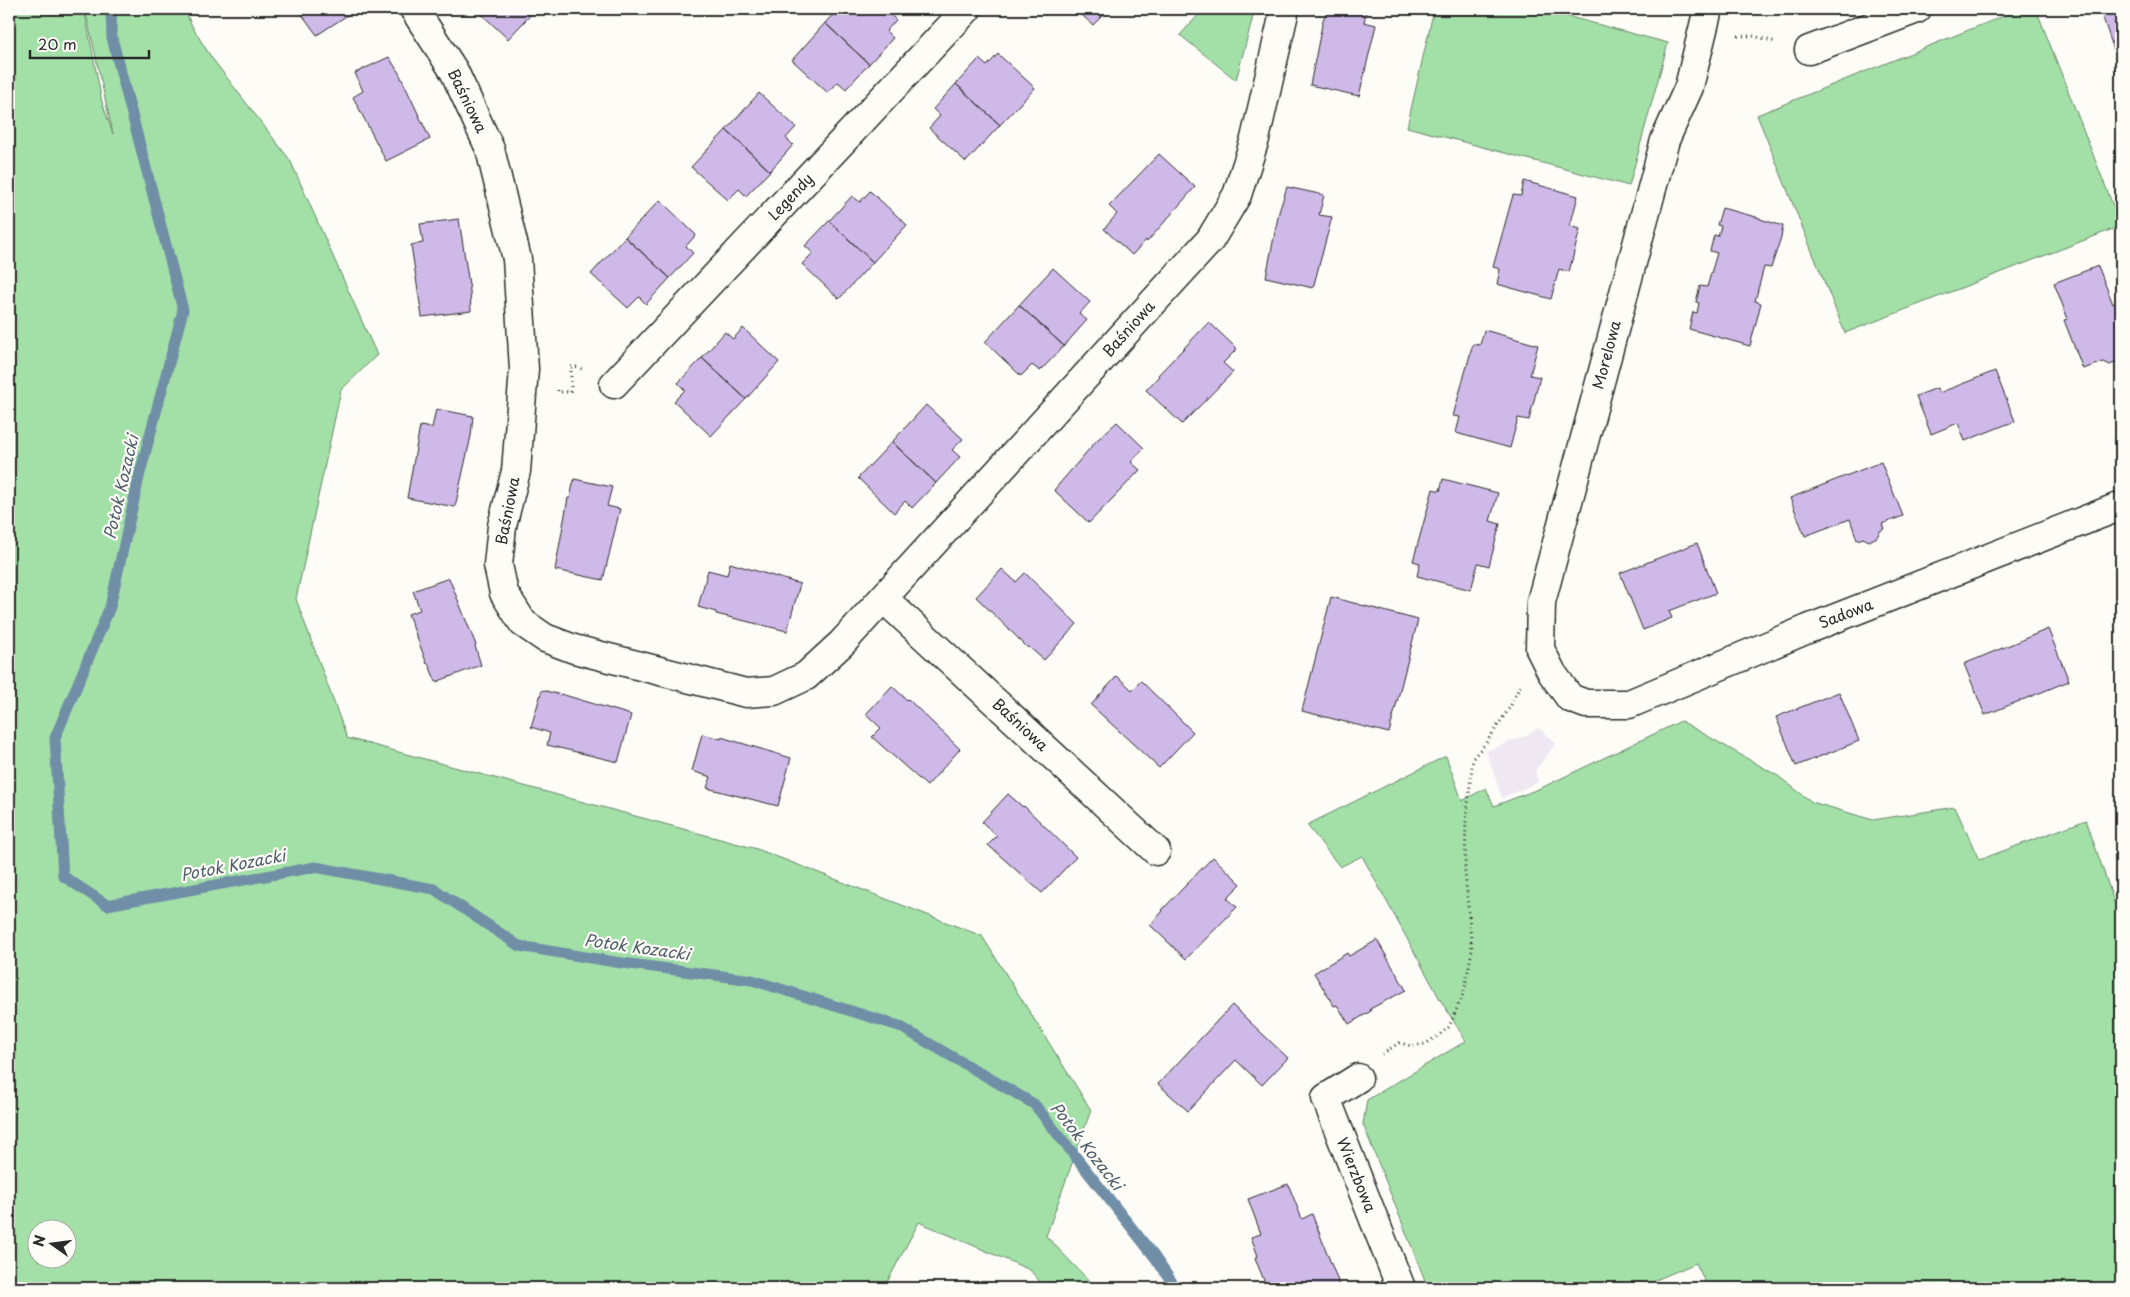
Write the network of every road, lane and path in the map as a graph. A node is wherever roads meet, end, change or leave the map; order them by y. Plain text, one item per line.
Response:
1 (414, 9) edge
2 (967, 9) edge
3 (1285, 9) edge
4 (1708, 9) edge
5 (1917, 9) edge
6 (1702, 37) junction
7 (1809, 50) joint
8 (578, 367) dead end
9 (614, 384) dead end
10 (558, 385) dead end
11 (2121, 506) edge
12 (884, 599) junction
13 (1552, 673) junction
14 (1570, 698) joint
15 (1156, 851) dead end
16 (1399, 1043) dead end
17 (1358, 1078) dead end
18 (1401, 1288) edge

1 - 12 street, Baśniowa
2 - 9 street, Legendy
3 - 12 street, Baśniowa
4 - 6 street, Morelowa
5 - 7 street
6 - 7 path
6 - 13 street, Morelowa
8 - 10 path
11 - 14 street, Sadowa
12 - 15 street, Baśniowa
13 - 14 street, Morelowa
13 - 16 path
17 - 18 street, Wierzbowa

